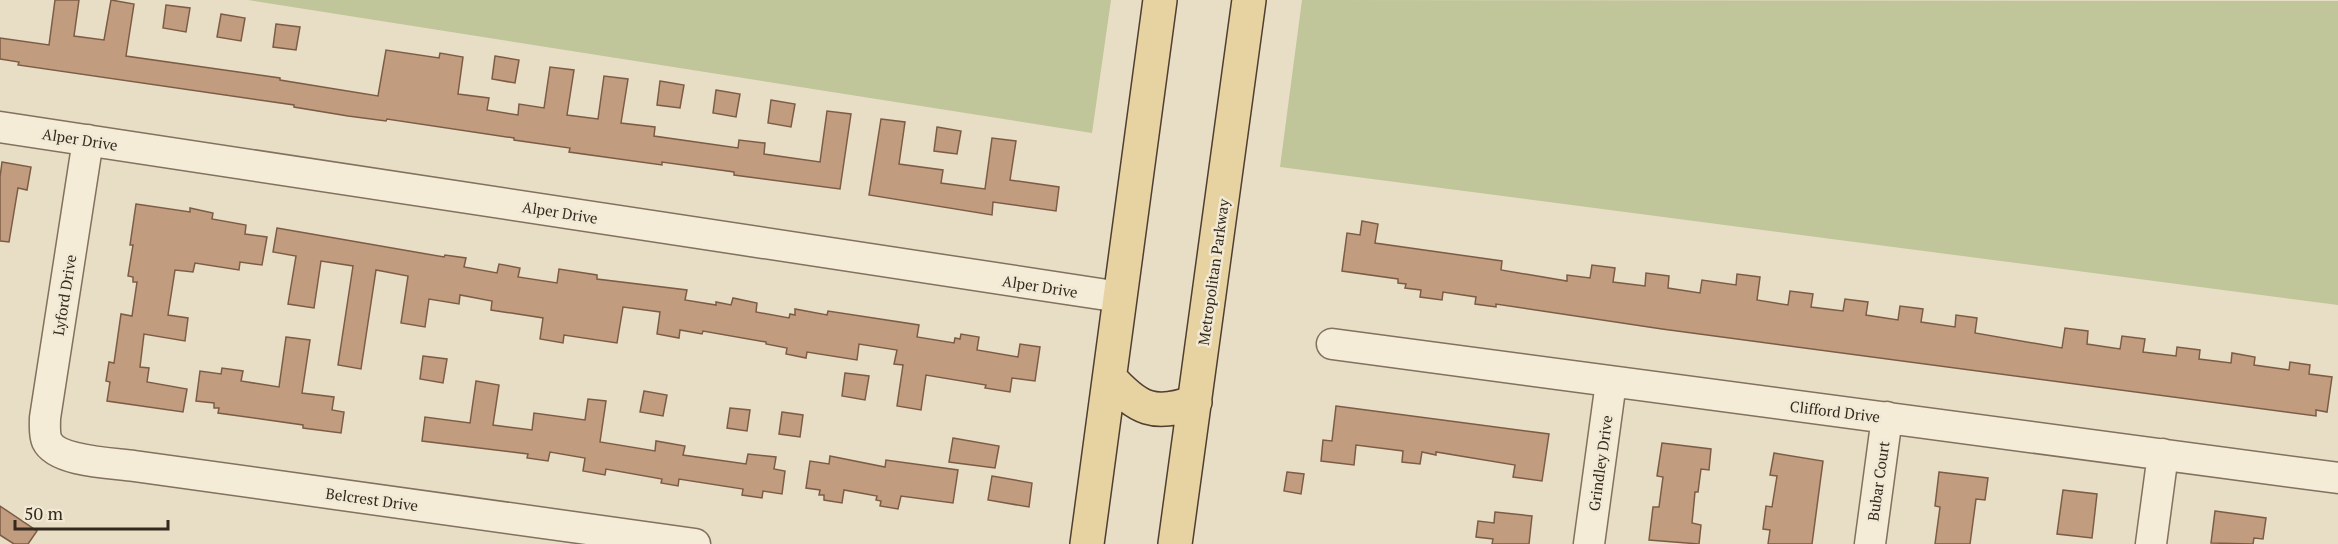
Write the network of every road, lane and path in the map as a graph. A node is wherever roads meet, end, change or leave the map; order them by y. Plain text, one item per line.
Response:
1 (1160, 0) edge
2 (1249, 0) edge
3 (0, 126) edge
4 (88, 140) junction
5 (1120, 297) junction
6 (1332, 344) dead end
7 (1110, 378) junction
8 (1611, 382) junction
9 (1195, 402) junction
10 (1887, 417) junction
11 (52, 448) joint
12 (2163, 454) junction
13 (2338, 478) edge
14 (694, 544) edge
15 (1086, 544) edge
16 (1175, 544) edge
17 (1589, 544) edge
18 (1870, 544) edge
19 (2151, 544) edge

1 - 5 main road
2 - 9 main road, Metropolitan Parkway
3 - 4 street, Alper Drive
4 - 5 street, Alper Drive
4 - 11 street, Lyford Drive
5 - 7 main road
6 - 8 street, Clifford Drive
7 - 9 main road
7 - 15 main road
8 - 10 street, Clifford Drive
8 - 17 street, Grindley Drive
9 - 16 main road, Metropolitan Parkway
10 - 12 street, Clifford Drive
10 - 18 street, Bubar Court
11 - 14 street, Belcrest Drive
12 - 13 street, Clifford Drive
12 - 19 street

